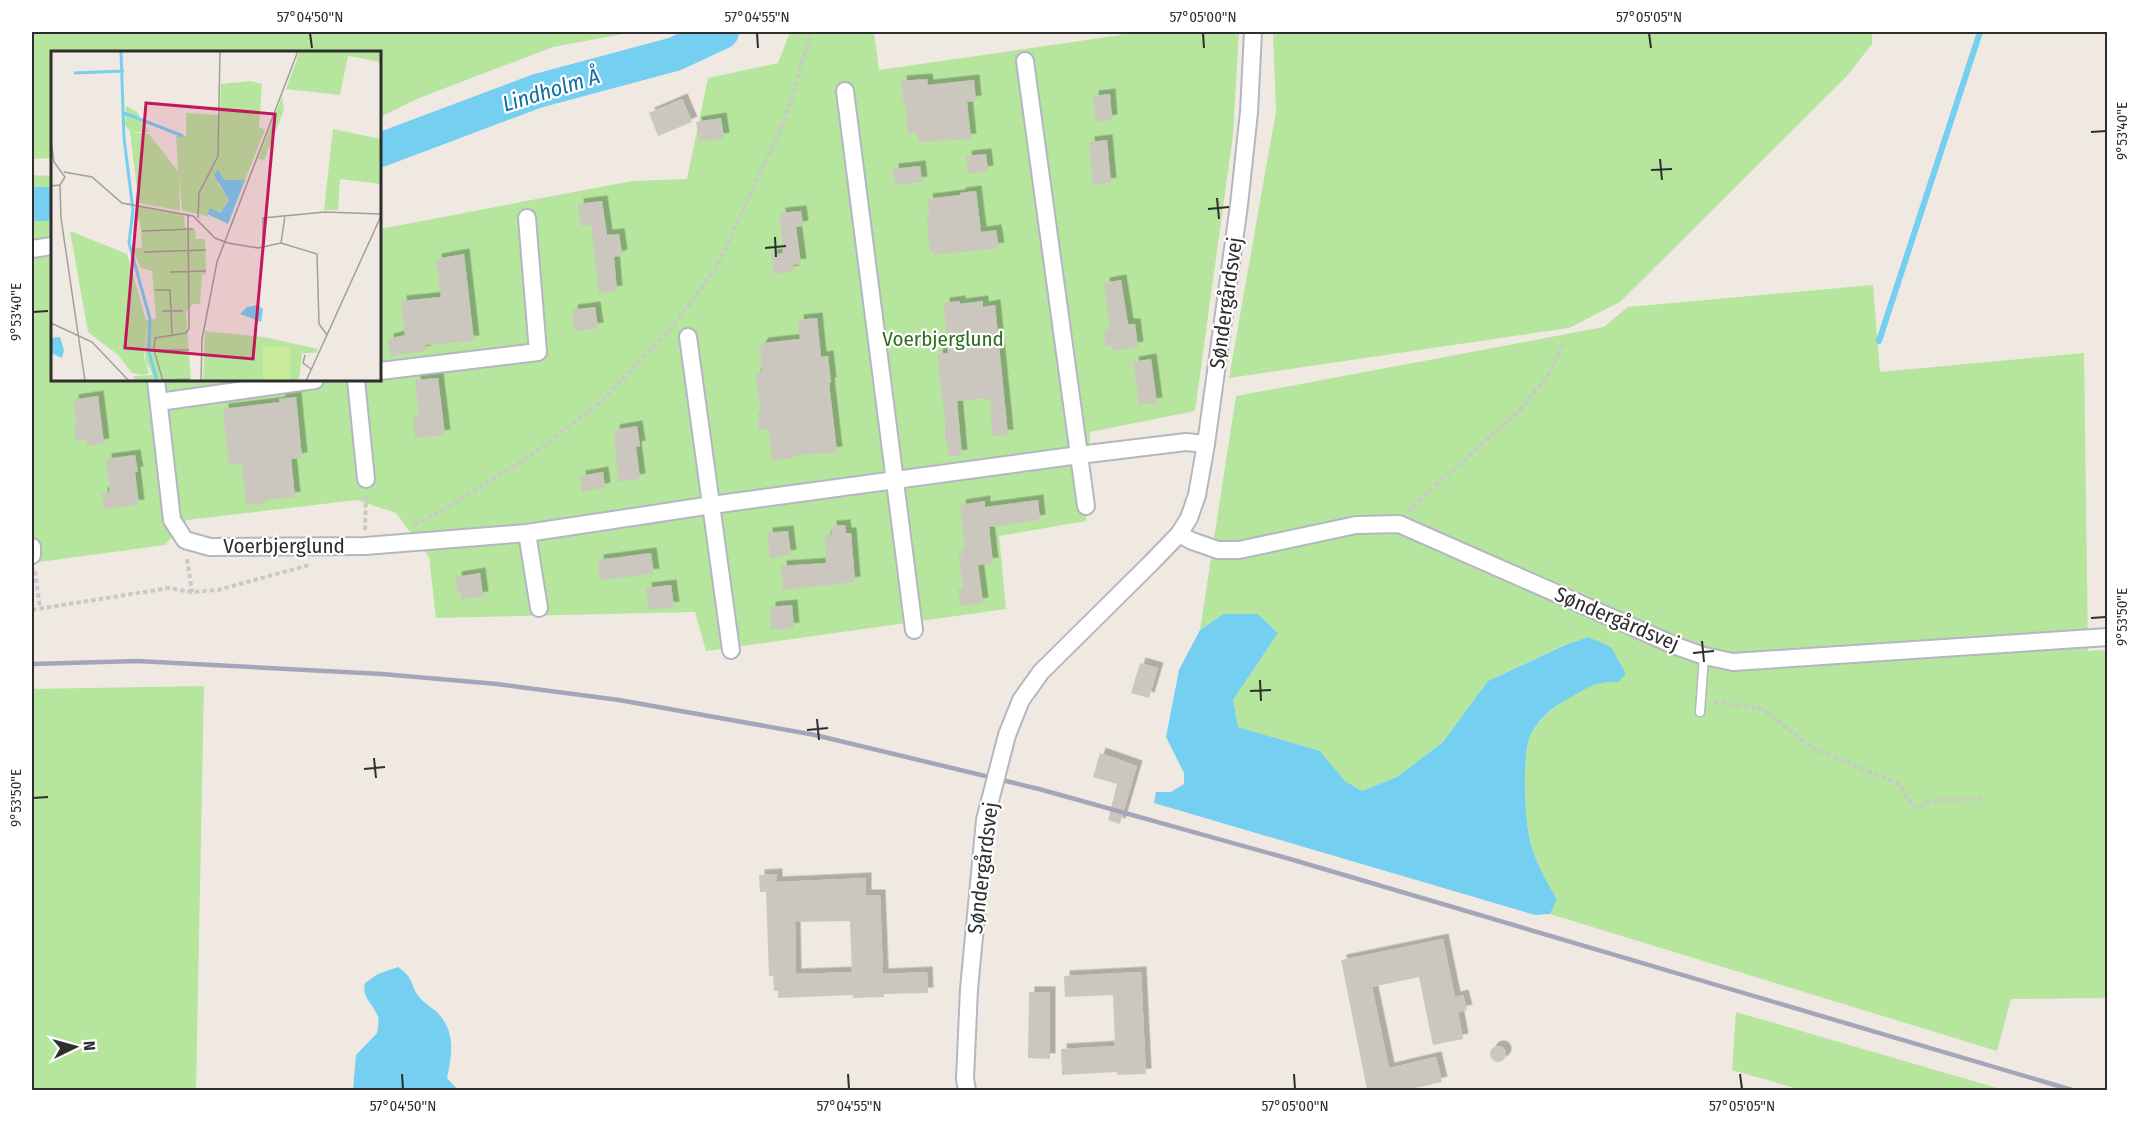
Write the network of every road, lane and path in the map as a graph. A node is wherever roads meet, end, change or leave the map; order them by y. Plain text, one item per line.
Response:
1 (812, 32) edge
2 (1253, 32) edge
3 (1025, 61) dead end
4 (845, 91) dead end
5 (527, 218) dead end
6 (51, 246) edge
7 (32, 249) edge
8 (688, 337) dead end
9 (1564, 342) dead end
10 (381, 371) edge
11 (156, 381) edge
12 (308, 381) edge
13 (356, 381) edge
14 (159, 402) junction
15 (1206, 444) junction
16 (1079, 455) junction
17 (366, 479) joint
18 (893, 480) junction
19 (712, 505) junction
20 (1086, 506) dead end
21 (1399, 524) junction
22 (408, 526) dead end
23 (527, 533) junction
24 (1179, 534) junction
25 (185, 540) junction
26 (365, 546) junction
27 (32, 551) edge
28 (311, 564) dead end
29 (192, 592) junction
30 (40, 608) junction
31 (538, 608) dead end
32 (32, 610) edge
33 (914, 630) dead end
34 (2108, 637) edge
35 (731, 650) dead end
36 (1704, 656) junction
37 (1701, 701) junction
38 (1700, 712) dead end
39 (1987, 799) dead end
40 (967, 1090) edge

1 - 22 path
2 - 15 street, Søndergårdsvej
3 - 16 street
4 - 18 street
5 - 10 street
6 - 7 street
8 - 19 street
9 - 21 path
11 - 14 street
12 - 14 street
13 - 17 street
14 - 25 street
15 - 16 street, Voerbjerglund
15 - 24 street, Søndergårdsvej
16 - 18 street, Voerbjerglund
16 - 20 street
17 - 26 path
18 - 19 street, Voerbjerglund
18 - 33 street
19 - 23 street, Voerbjerglund
19 - 35 street
21 - 24 street, Søndergårdsvej
21 - 36 street, Søndergårdsvej
23 - 26 street, Voerbjerglund
23 - 31 street
24 - 40 street, Søndergårdsvej, bridge
25 - 26 street, Voerbjerglund
25 - 29 path
27 - 30 path
28 - 29 path
29 - 30 path
30 - 32 path
34 - 36 street, Søndergårdsvej
36 - 37 lane
37 - 38 lane
37 - 39 path

